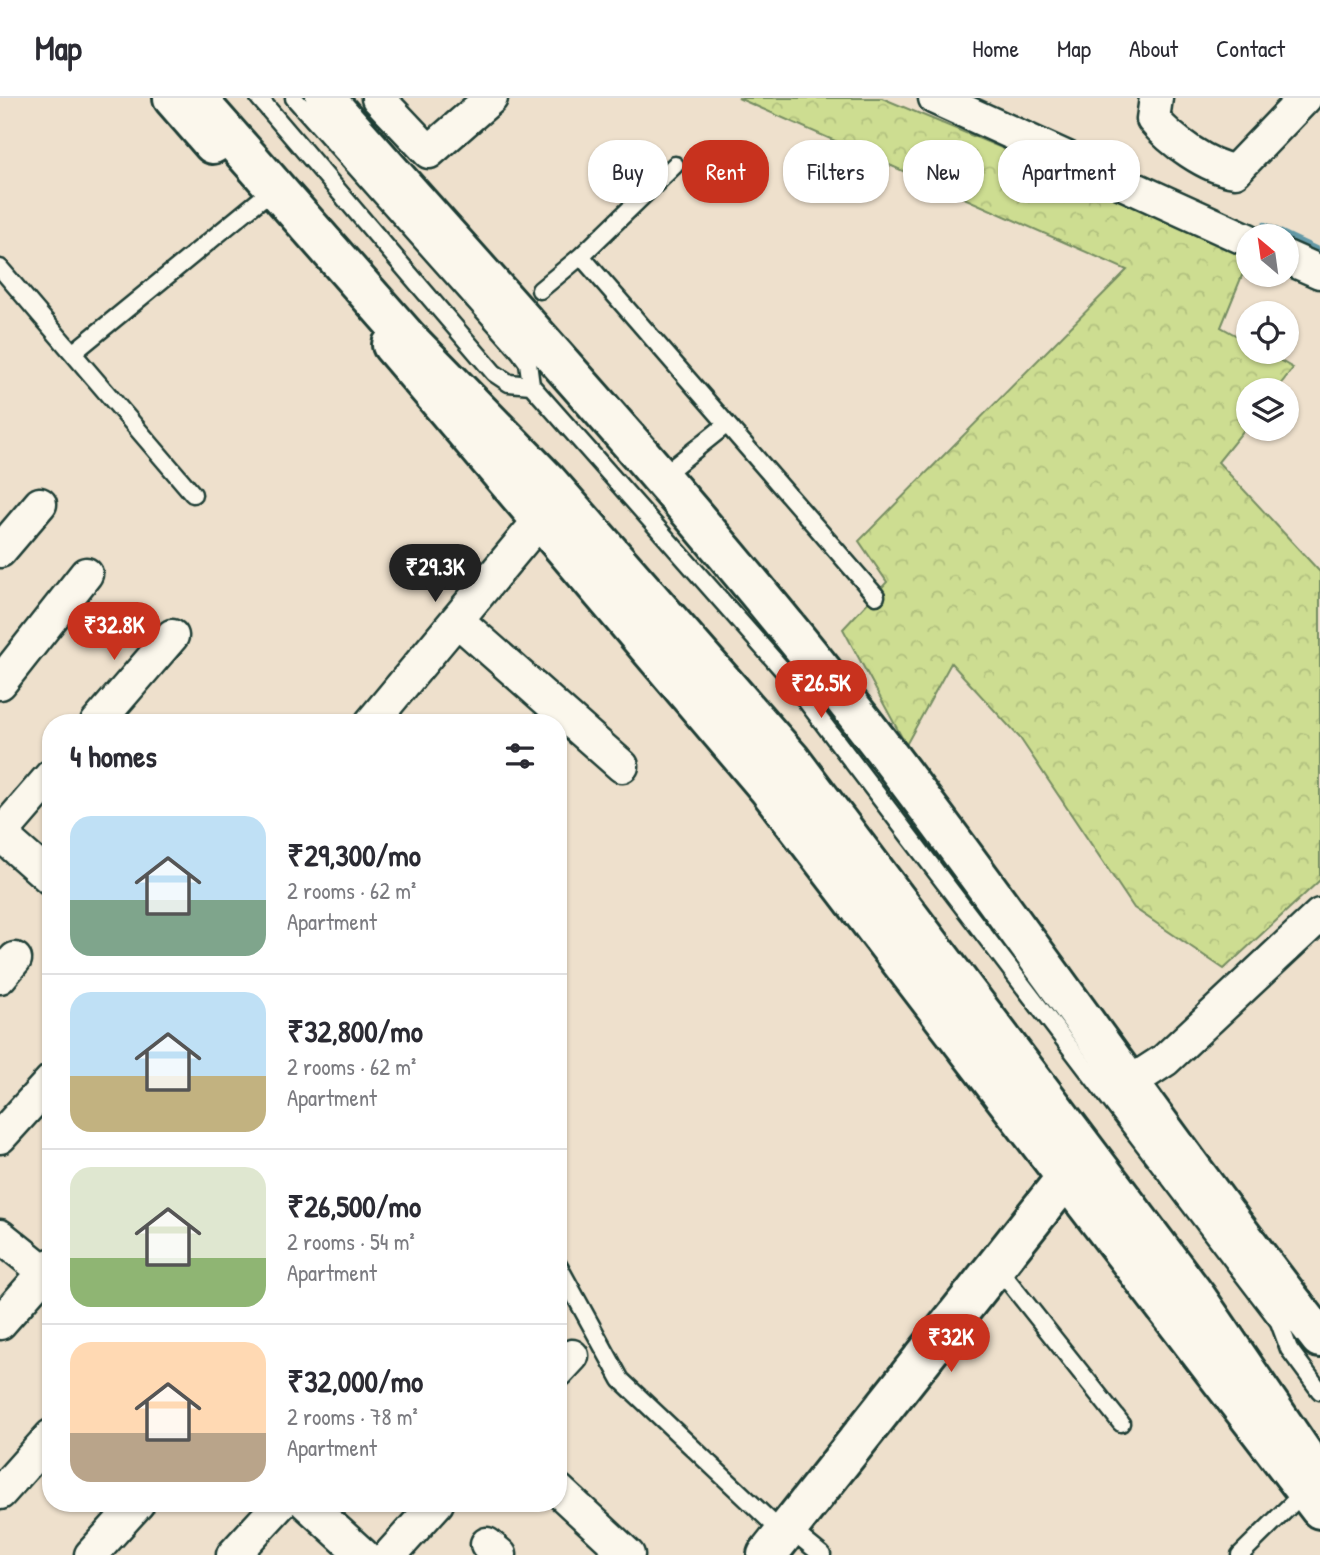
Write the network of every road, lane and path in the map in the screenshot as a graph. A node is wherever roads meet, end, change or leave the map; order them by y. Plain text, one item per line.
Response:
1 (173, 98) edge
2 (196, 98) edge
3 (259, 98) edge
4 (294, 98) edge
5 (325, 98) edge
6 (379, 98) edge
7 (491, 98) edge
8 (935, 98) edge
9 (1156, 98) edge
10 (1305, 98) edge
11 (675, 165) dead end
12 (261, 199) junction
13 (1236, 235) edge
14 (581, 256) junction
15 (1299, 263) edge
16 (0, 268) edge
17 (1320, 272) edge
18 (540, 290) dead end
19 (74, 352) junction
20 (531, 385) junction
21 (727, 424) junction
22 (661, 477) junction
23 (193, 494) dead end
24 (40, 504) dead end
25 (540, 520) junction
26 (0, 551) edge
27 (86, 574) dead end
28 (876, 596) dead end
29 (457, 620) junction
30 (172, 636) dead end
31 (0, 683) edge
32 (105, 714) edge
33 (390, 714) edge
34 (563, 714) edge
35 (567, 717) edge
36 (622, 766) dead end
37 (42, 786) edge
38 (0, 835) edge
39 (42, 871) edge
40 (1320, 915) edge
41 (1128, 1084) junction
42 (42, 1091) edge
43 (0, 1137) edge
44 (1077, 1164) junction
45 (0, 1236) edge
46 (42, 1266) edge
47 (998, 1268) junction
48 (42, 1278) edge
49 (567, 1281) edge
50 (0, 1322) edge
51 (1279, 1322) junction
52 (1320, 1338) edge
53 (1320, 1357) edge
54 (1320, 1391) edge
55 (1121, 1423) dead end
56 (42, 1446) edge
57 (0, 1493) edge
58 (1315, 1493) edge
59 (567, 1498) edge
60 (130, 1512) edge
61 (273, 1512) edge
62 (316, 1512) edge
63 (429, 1512) edge
64 (780, 1539) edge
65 (91, 1555) edge
66 (233, 1555) edge
67 (363, 1555) edge
68 (390, 1555) edge
69 (628, 1555) edge
70 (822, 1555) edge
71 (1240, 1555) edge

1 - 12 main road
2 - 44 main road
3 - 20 lane
4 - 20 lane
5 - 22 main road
6 - 7 street
8 - 13 street
9 - 10 street
11 - 14 lane
12 - 19 lane
12 - 25 main road
14 - 18 lane
14 - 21 lane
15 - 17 street
16 - 19 lane
19 - 23 lane
20 - 51 lane
21 - 22 lane
21 - 28 lane
22 - 41 main road
24 - 26 street
25 - 29 street
25 - 44 main road
27 - 31 street
29 - 33 street
29 - 34 street
30 - 32 street
35 - 36 street
37 - 38 street
38 - 39 street
40 - 41 street
41 - 52 main road
42 - 43 street
44 - 47 main road
44 - 58 main road
45 - 46 street
47 - 55 lane
47 - 64 main road
48 - 50 street
49 - 64 lane
51 - 53 lane
51 - 54 lane
56 - 57 street
58 - 71 lane
59 - 69 street
60 - 65 street
61 - 66 street
62 - 67 street
63 - 68 street
64 - 70 lane

